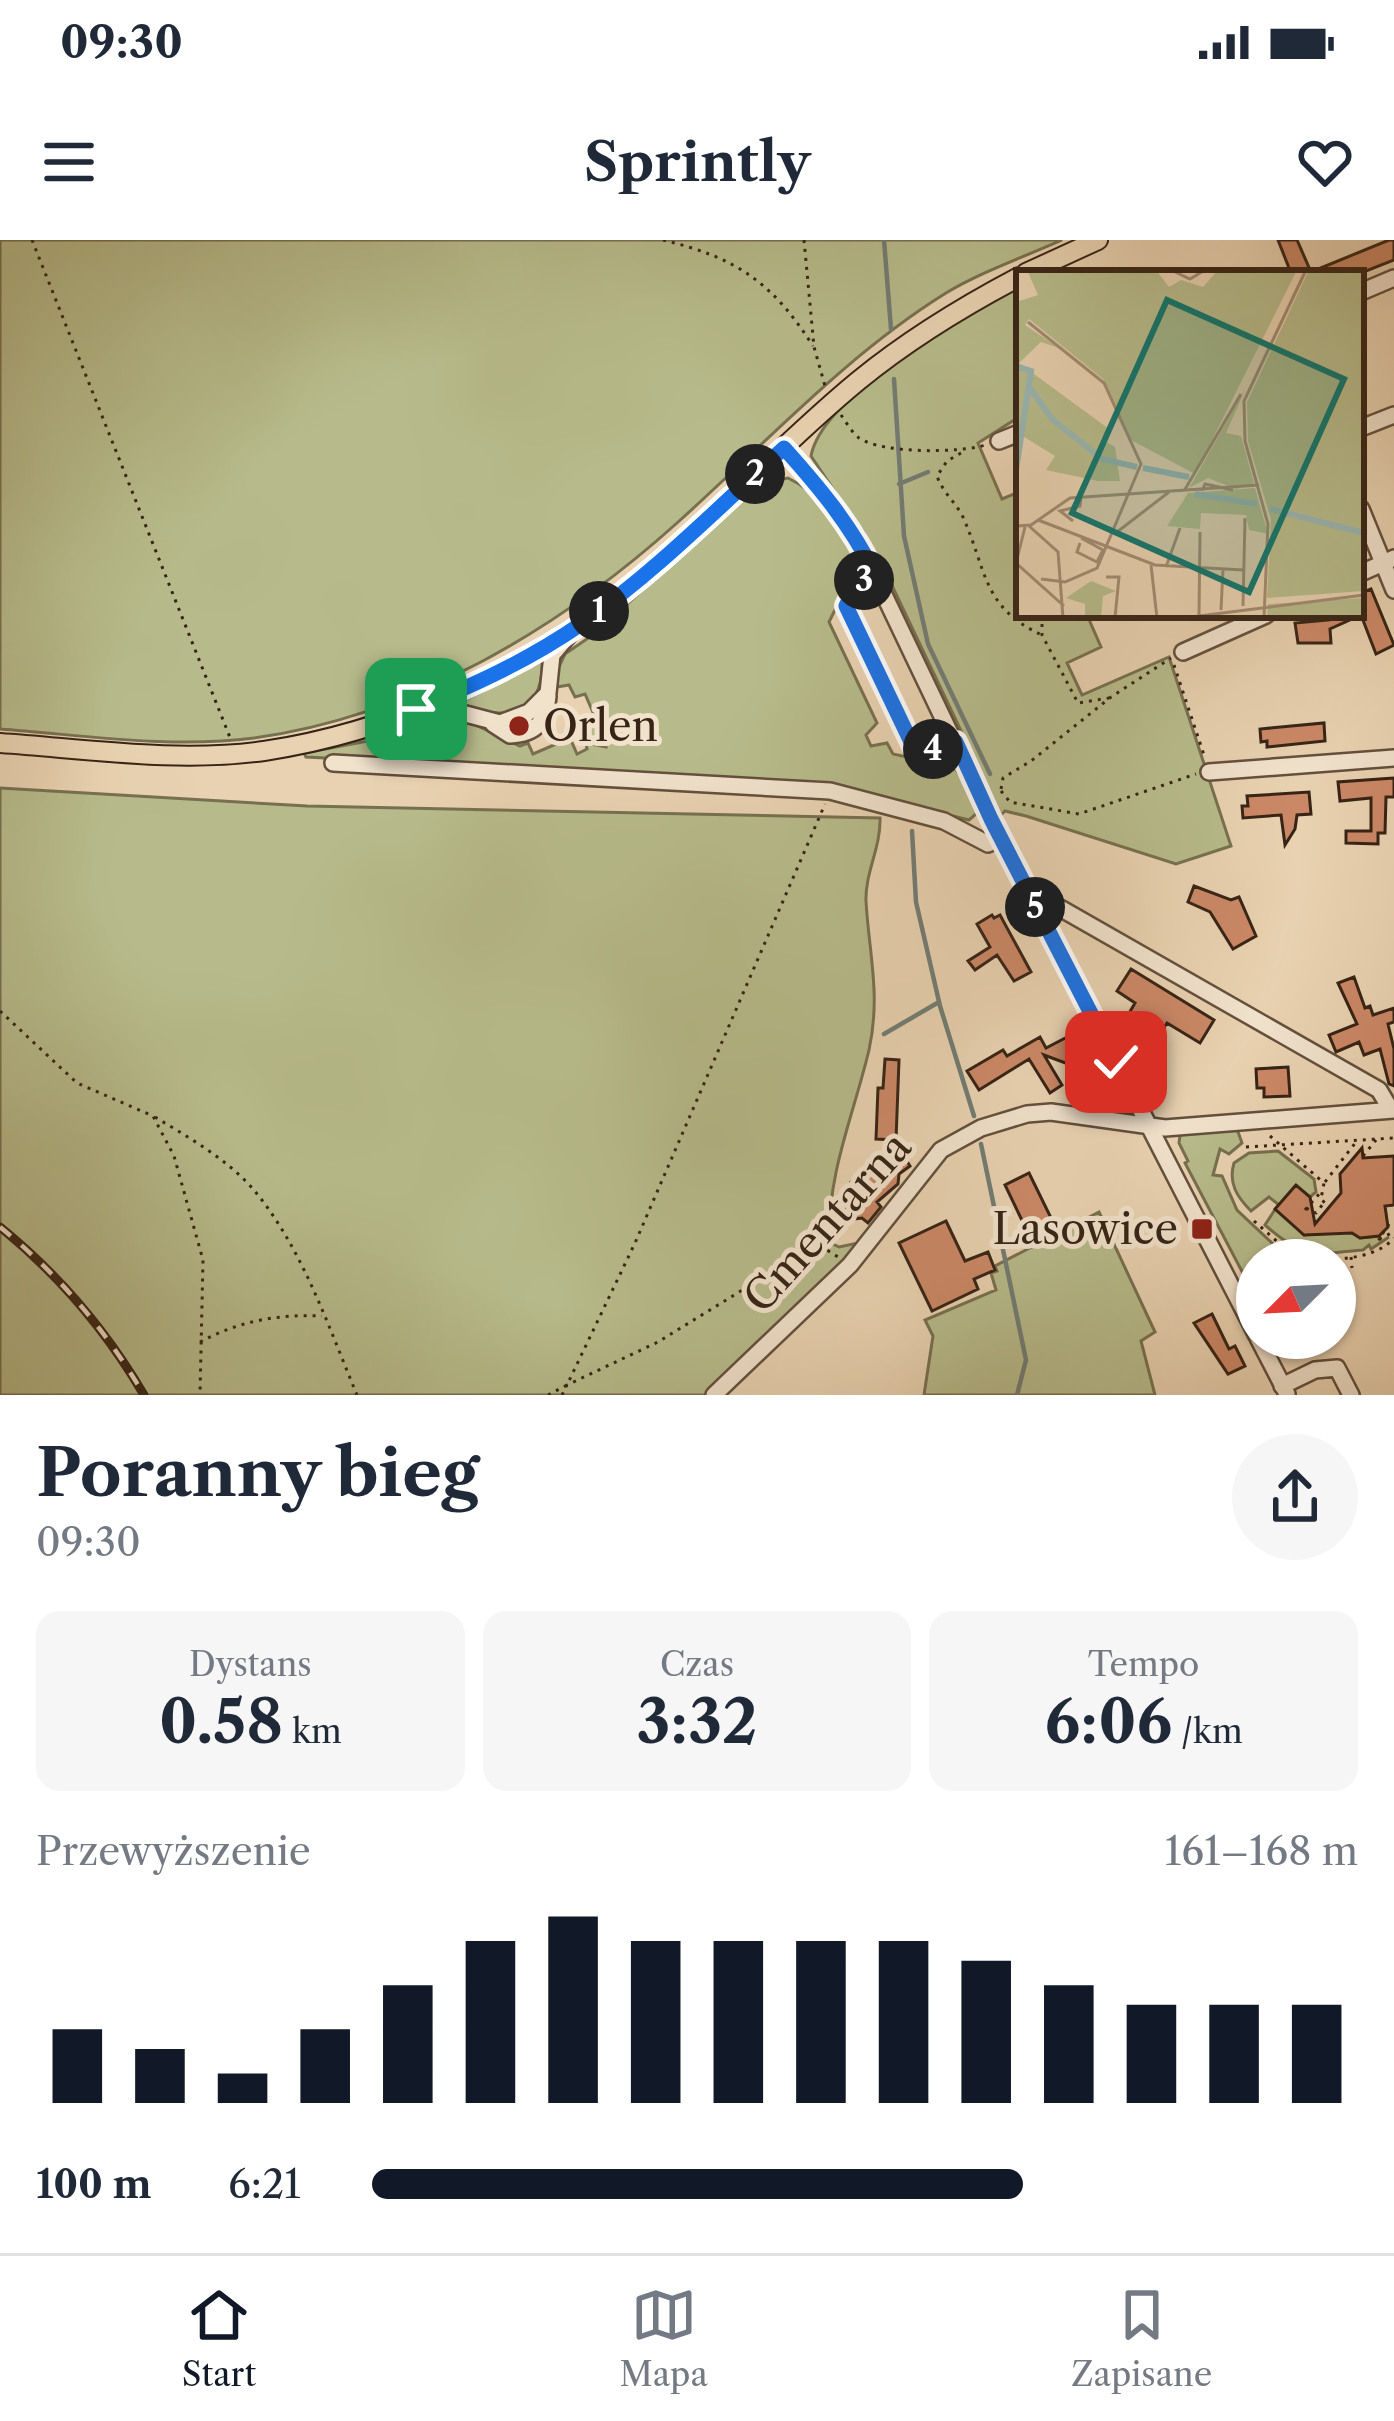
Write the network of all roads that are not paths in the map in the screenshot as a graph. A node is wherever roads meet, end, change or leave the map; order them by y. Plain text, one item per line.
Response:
1 (1098, 240) edge
2 (1033, 270) edge
3 (1016, 278) edge
4 (1394, 278) edge
5 (1364, 291) edge
6 (1394, 415) edge
7 (1364, 427) edge
8 (1016, 434) edge
9 (999, 441) road end
10 (784, 448) junction
11 (1364, 515) edge
12 (1389, 561) edge
13 (874, 574) junction
14 (1394, 590) edge
15 (1259, 618) edge
16 (1215, 622) dead end
17 (580, 624) junction
18 (1233, 629) junction
19 (1177, 655) road end
20 (416, 709) junction
21 (956, 742) junction
22 (0, 743) edge
23 (1394, 758) edge
24 (333, 763) dead end
25 (1209, 772) road end
26 (1001, 838) junction
27 (1041, 918) junction
28 (1392, 1110) edge
29 (1150, 1127) junction
30 (1236, 1296) edge
31 (1269, 1359) edge
32 (1285, 1390) edge
33 (714, 1395) edge
34 (1351, 1395) edge

1 - 2 main road
3 - 10 main road
4 - 5 street
6 - 7 street
8 - 9 street
10 - 13 street
10 - 17 main road
11 - 12 street
12 - 14 street
13 - 21 street
13 - 21 street
15 - 18 street
16 - 18 street
17 - 20 main road
17 - 20 street
18 - 19 street
20 - 22 main road
21 - 26 street
23 - 25 street
24 - 26 street
26 - 27 street
27 - 28 street
27 - 29 street
28 - 29 street, Cmentarna
29 - 30 street
29 - 33 street, Cmentarna
31 - 32 street
32 - 34 street

